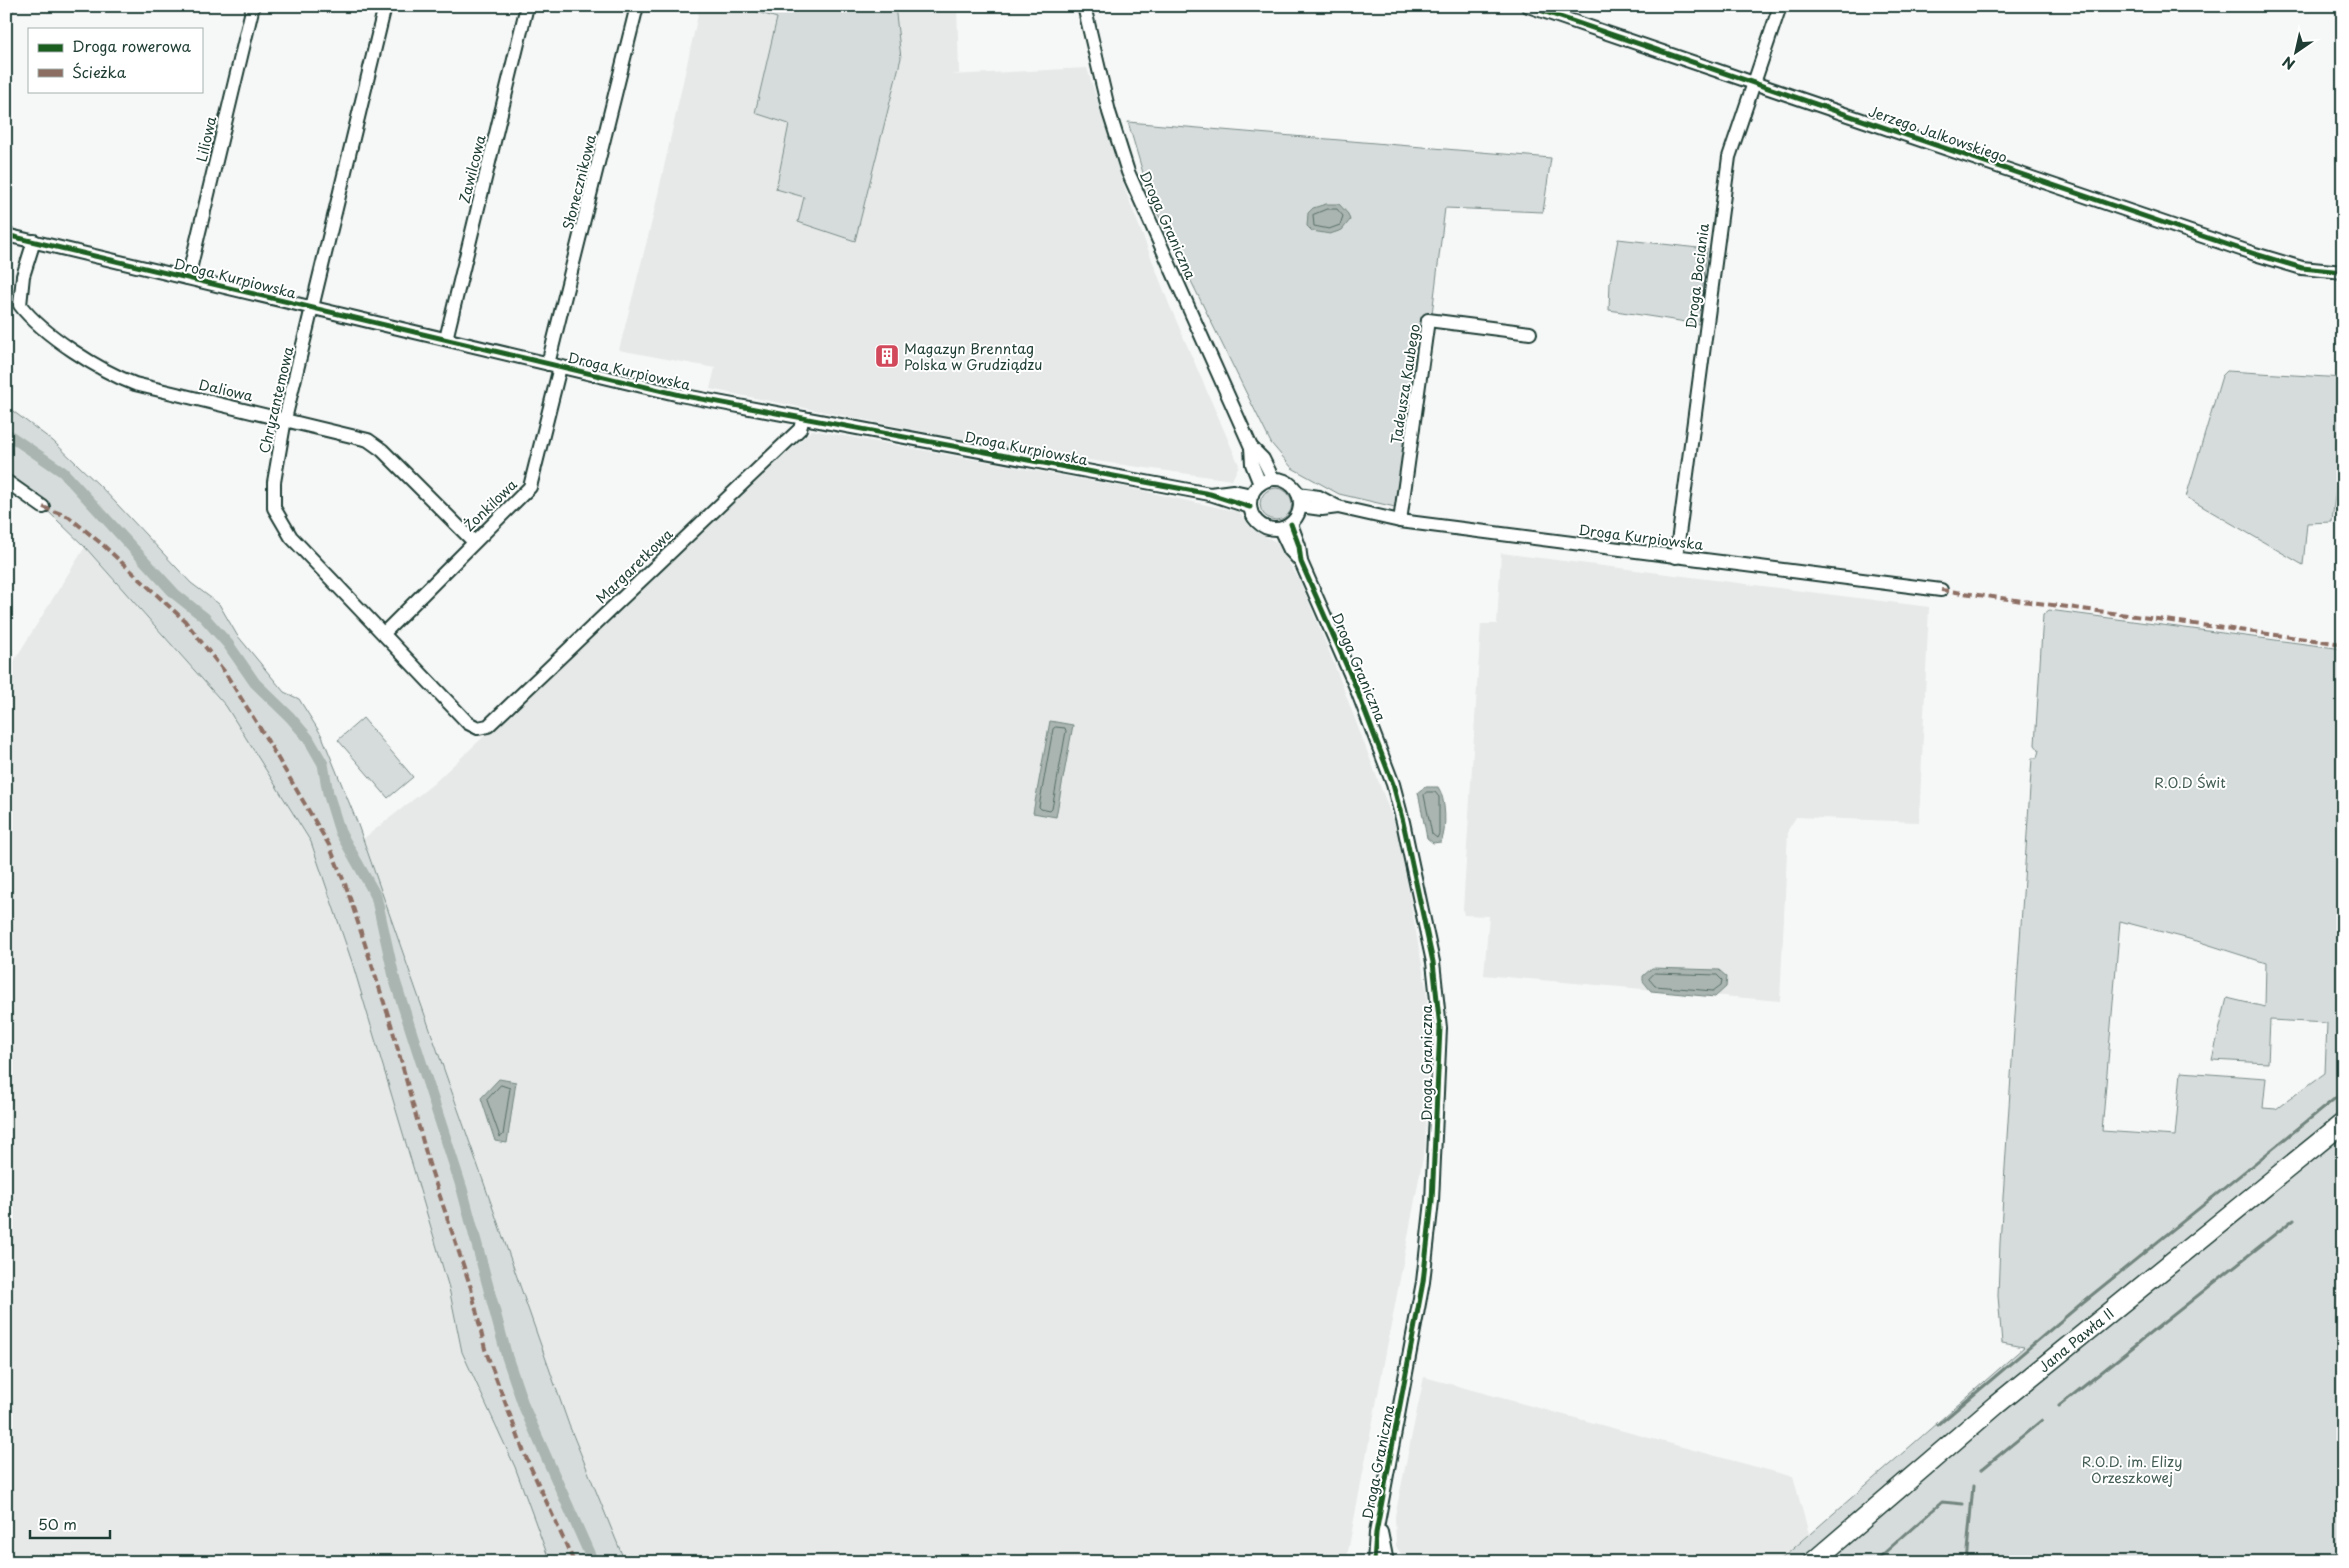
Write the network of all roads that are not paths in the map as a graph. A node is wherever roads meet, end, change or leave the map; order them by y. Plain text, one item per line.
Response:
1 (253, 6) edge
2 (385, 6) edge
3 (527, 6) edge
4 (637, 6) edge
5 (1084, 6) edge
6 (1528, 6) edge
7 (1780, 6) edge
8 (1755, 83) junction
9 (6, 235) edge
10 (34, 241) junction
11 (2343, 272) edge
12 (188, 278) junction
13 (313, 308) junction
14 (1530, 333) dead end
15 (446, 339) junction
16 (554, 366) junction
17 (803, 418) junction
18 (285, 419) junction
19 (6, 482) edge
20 (1266, 482) junction
21 (1299, 500) junction
22 (1251, 501) junction
23 (43, 507) dead end
24 (1400, 521) junction
25 (1285, 527) junction
26 (474, 542) junction
27 (1676, 557) junction
28 (1941, 590) dead end
29 (384, 633) junction
30 (478, 728) joint
31 (2343, 1123) edge
32 (1380, 1520) junction
33 (1374, 1562) edge
34 (1387, 1562) edge
35 (1813, 1562) edge

1 - 12 street, Liliowa
2 - 13 street, Chryzantemowa
3 - 15 street, Zawilcowa
4 - 16 street, Słonecznikowa
5 - 20 street, Droga Graniczna
6 - 8 street, Jerzego Jalkowskiego
7 - 8 street, Droga Bociania
8 - 11 street, Jerzego Jalkowskiego
8 - 27 street, Droga Bociania
9 - 10 street, Droga Kurpiowska
10 - 12 street, Droga Kurpiowska
10 - 18 street, Daliowa
12 - 13 street, Droga Kurpiowska
13 - 15 street, Droga Kurpiowska
13 - 18 street, Chryzantemowa
14 - 24 street, Tadeusza Kaubego
15 - 16 street, Droga Kurpiowska
16 - 17 street, Droga Kurpiowska
16 - 26 street, Żonkilowa
17 - 22 street, Droga Kurpiowska
17 - 30 street, Margaretkowa
18 - 26 street, Daliowa
18 - 29 street, Chryzantemowa
19 - 23 street
20 - 21 street
20 - 22 street
21 - 24 street, Droga Kurpiowska
21 - 25 street
22 - 25 street
24 - 27 street, Droga Kurpiowska
25 - 32 street, Droga Graniczna
26 - 29 street, Żonkilowa
27 - 28 street, Droga Kurpiowska
29 - 30 street, Chryzantemowa
31 - 35 main road, Jana Pawła II
32 - 33 street, Droga Graniczna
32 - 34 street, Droga Graniczna

